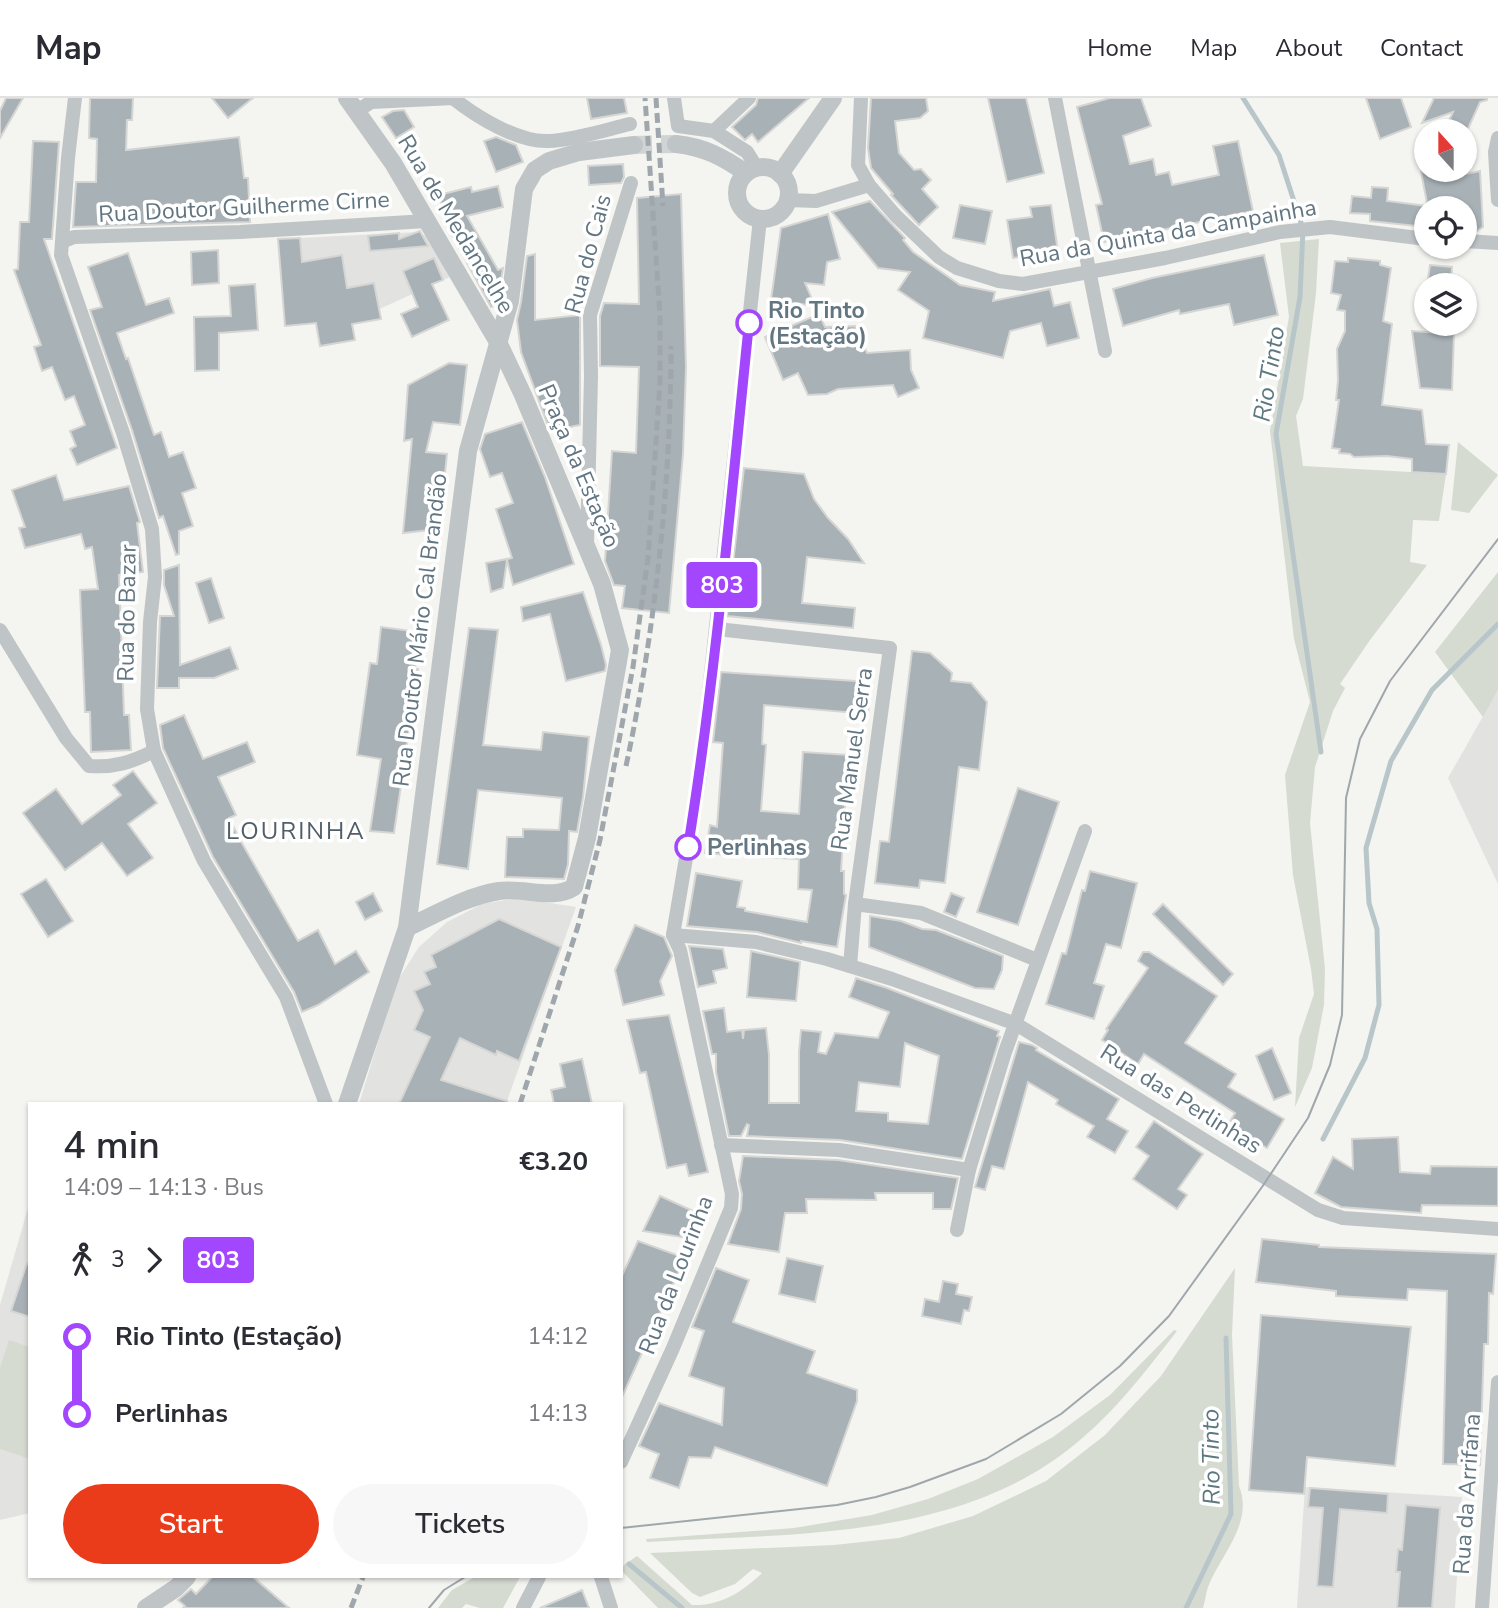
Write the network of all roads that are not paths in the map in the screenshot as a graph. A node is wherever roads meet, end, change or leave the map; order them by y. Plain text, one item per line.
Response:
1 (75, 98) edge
2 (674, 98) edge
3 (749, 98) edge
4 (834, 98) edge
5 (861, 98) edge
6 (1055, 98) edge
7 (454, 99) edge
8 (352, 105) edge
9 (630, 124) dead end
10 (714, 131) junction
11 (1498, 138) edge
12 (676, 144) tunnel mouth
13 (634, 145) tunnel mouth
14 (752, 171) junction
15 (780, 174) junction
16 (631, 183) dead end
17 (869, 185) junction
18 (788, 200) junction
19 (1498, 200) edge
20 (760, 219) junction
21 (427, 221) junction
22 (1414, 238) edge
23 (64, 242) junction
24 (1477, 242) edge
25 (1498, 243) edge
26 (1090, 271) junction
27 (498, 342) junction
28 (1105, 351) dead end
29 (587, 546) junction
30 (717, 629) junction
31 (0, 630) edge
32 (154, 751) junction
33 (1084, 831) dead end
34 (855, 904) junction
35 (407, 928) junction
36 (673, 935) junction
37 (1037, 960) junction
38 (850, 967) junction
39 (1016, 1024) junction
40 (325, 1102) edge
41 (348, 1102) edge
42 (721, 1145) junction
43 (968, 1170) junction
44 (1498, 1229) edge
45 (957, 1230) dead end
46 (1498, 1382) edge
47 (623, 1458) edge
48 (186, 1578) edge
49 (538, 1578) edge
50 (601, 1578) edge
51 (146, 1608) edge
52 (523, 1608) edge
53 (611, 1608) edge
54 (1482, 1608) edge

1 - 23 street, Rua do Bazar
2 - 10 street
3 - 10 street
4 - 15 street
5 - 17 street
6 - 26 street
7 - 8 street
7 - 9 street
8 - 21 street, Rua de Medancelhe
10 - 14 street
11 - 19 street
12 - 14 street
13 - 27 street
14 - 15 street
14 - 20 street
15 - 18 street
16 - 29 street, Rua do Cais
17 - 18 street
17 - 26 street, Rua da Quinta da Campainha
18 - 20 street
20 - 30 street
21 - 23 street, Rua Doutor Guilherme Cirne
21 - 27 street, Rua de Medancelhe
22 - 26 street, Rua da Quinta da Campainha
23 - 32 street, Rua do Bazar
24 - 25 street
26 - 28 street
27 - 29 street, Praça da Estação
27 - 35 street, Rua Doutor Mário Cal Brandão
29 - 35 street, Praça da Estação
30 - 34 street, Rua Manuel Serra
30 - 36 street
31 - 32 street
32 - 40 street, Rua do Bazar
33 - 37 street
34 - 37 street
34 - 38 street, Rua Manuel Serra
35 - 41 street, Rua Doutor Mário Cal Brandão
36 - 38 street, Rua das Perlinhas
36 - 42 street, Rua da Lourinha
37 - 39 street
38 - 39 street, Rua das Perlinhas
39 - 43 street
39 - 44 street, Rua das Perlinhas
42 - 43 street
42 - 47 street, Rua da Lourinha
43 - 45 street
46 - 54 street, Rua da Arrifana
48 - 51 street
49 - 52 street
50 - 53 street

